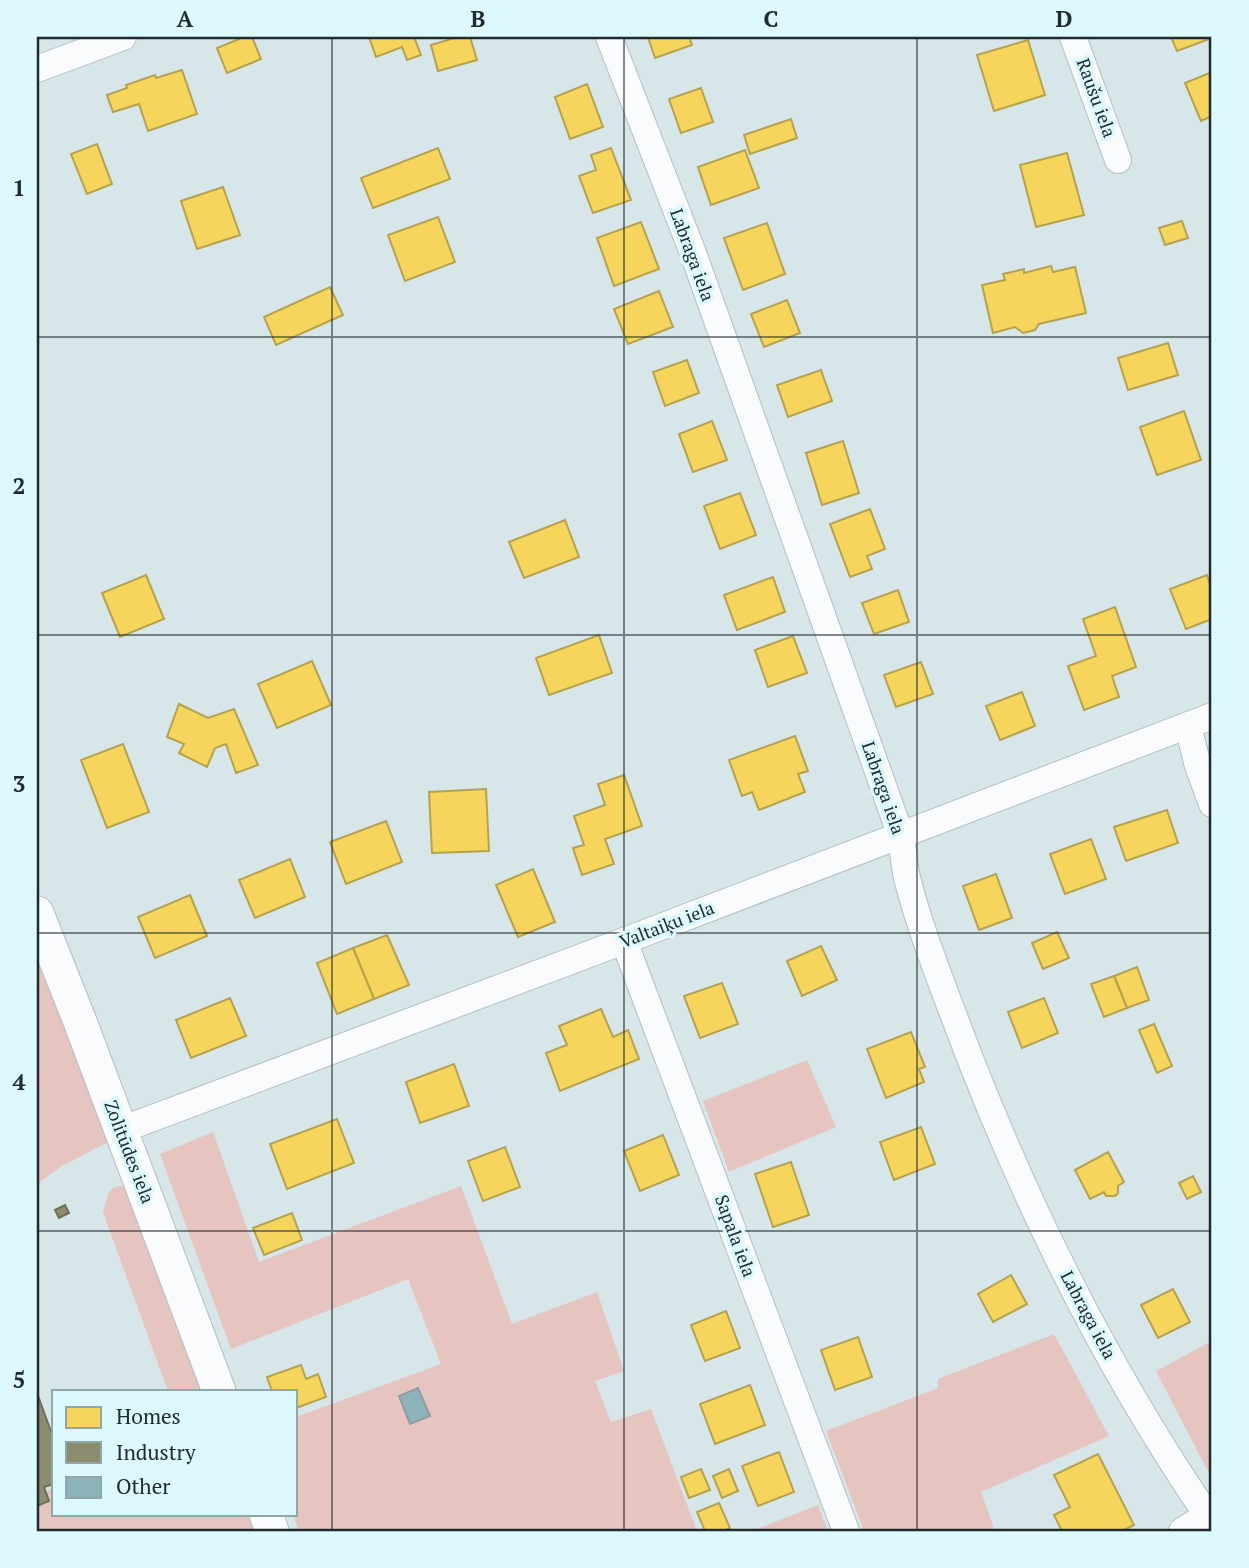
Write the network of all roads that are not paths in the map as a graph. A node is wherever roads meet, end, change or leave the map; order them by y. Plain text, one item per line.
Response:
1 (123, 37) edge
2 (609, 37) edge
3 (1073, 37) edge
4 (37, 69) edge
5 (1118, 160) dead end
6 (1212, 716) edge
7 (1188, 726) junction
8 (1212, 804) edge
9 (901, 836) junction
10 (37, 914) edge
11 (624, 941) junction
12 (121, 1130) junction
13 (219, 1390) edge
14 (1210, 1514) edge
15 (846, 1531) edge
16 (1182, 1531) edge

1 - 4 street
2 - 9 street, Labraga iela
3 - 5 street, Raušu iela
6 - 7 street, Valtaiķu iela
7 - 8 street
7 - 9 street, Valtaiķu iela
9 - 11 street, Valtaiķu iela
9 - 14 street, Labraga iela
10 - 12 street, Zolitūdes iela
11 - 12 street, Valtaiķu iela
11 - 15 street, Sapala iela
12 - 13 street, Zolitūdes iela
14 - 16 street

